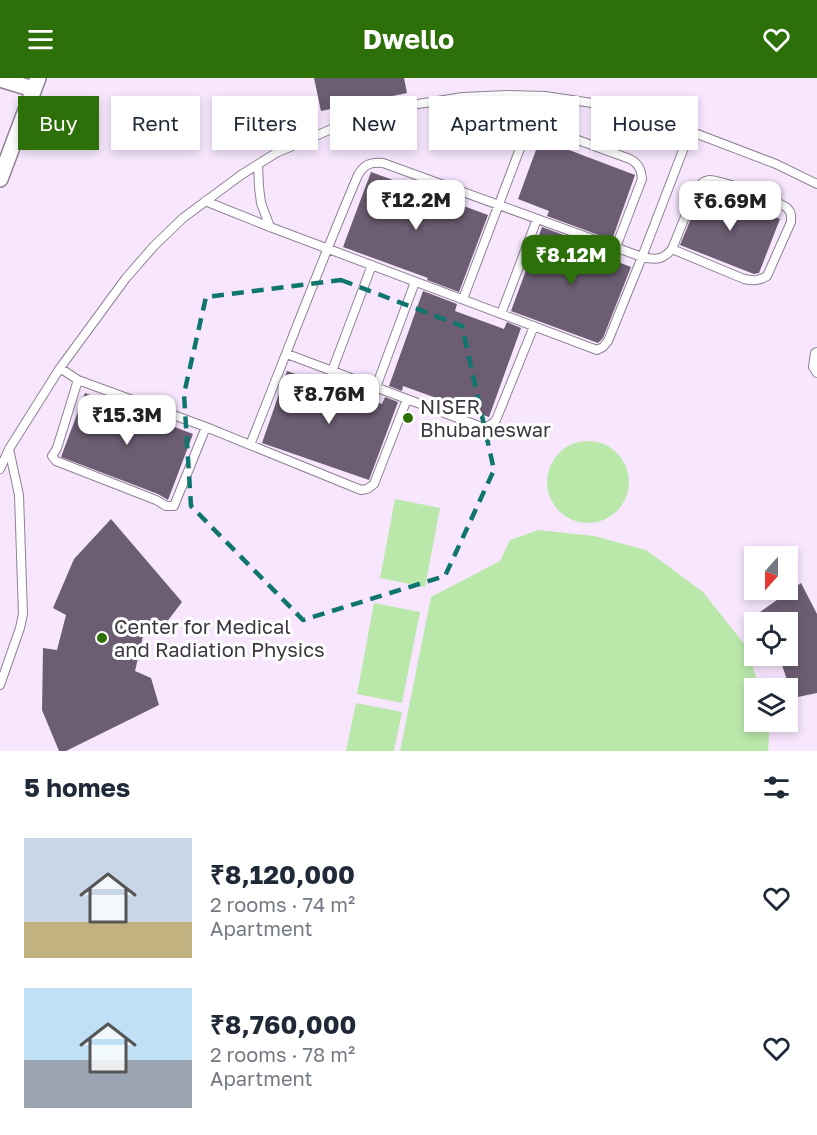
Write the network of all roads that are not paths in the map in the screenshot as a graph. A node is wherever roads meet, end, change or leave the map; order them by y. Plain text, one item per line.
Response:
1 (0, 79) edge
2 (35, 84) edge
3 (591, 103) edge
4 (698, 135) edge
5 (683, 150) edge
6 (258, 165) junction
7 (0, 179) edge
8 (817, 184) edge
9 (205, 201) junction
10 (499, 204) junction
11 (537, 219) junction
12 (270, 227) junction
13 (616, 247) junction
14 (327, 248) junction
15 (672, 249) junction
16 (642, 257) junction
17 (372, 265) junction
18 (415, 282) junction
19 (463, 299) junction
20 (501, 314) junction
21 (534, 326) junction
22 (817, 352) edge
23 (286, 354) junction
24 (60, 368) junction
25 (332, 371) junction
26 (817, 373) edge
27 (78, 380) junction
28 (376, 387) junction
29 (407, 399) junction
30 (206, 427) junction
31 (250, 445) junction
32 (9, 449) junction
33 (0, 470) edge
34 (0, 685) edge

1 - 2 street
2 - 7 street
3 - 6 lane
4 - 8 lane
5 - 16 lane
6 - 9 lane
6 - 12 lane
9 - 12 lane
9 - 24 lane
10 - 11 lane
10 - 13 lane
10 - 14 lane
10 - 19 lane
11 - 13 lane
11 - 20 lane
12 - 14 lane
13 - 16 lane
14 - 17 lane
14 - 23 lane
15 - 15 lane
15 - 16 lane
16 - 21 lane
17 - 18 lane
17 - 25 lane
18 - 19 lane
18 - 28 lane
19 - 20 lane
20 - 21 lane
21 - 29 lane
22 - 26 lane
23 - 25 lane
23 - 31 lane
24 - 27 lane
24 - 32 lane
25 - 28 lane
27 - 30 lane
27 - 30 lane
28 - 29 lane
29 - 31 lane
30 - 31 lane
32 - 33 lane
32 - 34 lane

